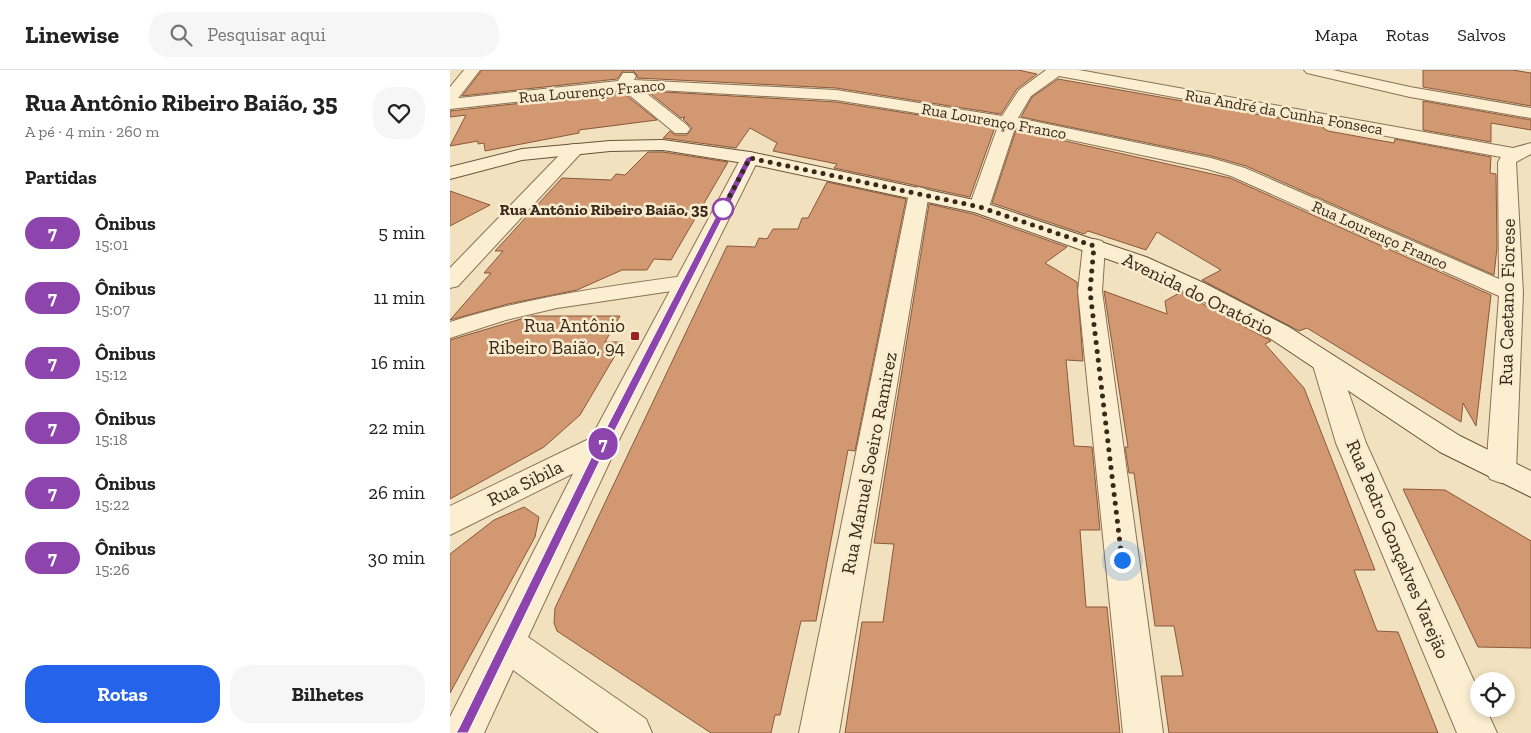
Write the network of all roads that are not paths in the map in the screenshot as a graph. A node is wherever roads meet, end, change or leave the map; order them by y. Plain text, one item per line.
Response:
1 (472, 70) edge
2 (1056, 70) edge
3 (1312, 70) edge
4 (628, 77) edge
5 (450, 98) edge
6 (450, 104) edge
7 (1531, 113) edge
8 (1009, 122) junction
9 (681, 129) dead end
10 (575, 149) junction
11 (1523, 151) edge
12 (750, 158) junction
13 (450, 173) edge
14 (919, 193) junction
15 (980, 207) junction
16 (1094, 246) junction
17 (450, 281) edge
18 (684, 283) junction
19 (1511, 293) junction
20 (450, 330) edge
21 (1325, 362) junction
22 (602, 446) junction
23 (1501, 471) junction
24 (1531, 485) edge
25 (450, 522) edge
26 (507, 644) junction
27 (464, 733) edge
28 (632, 733) edge
29 (818, 733) edge
30 (1143, 733) edge
31 (1477, 733) edge

1 - 5 street
2 - 8 street
2 - 11 street, Rua André da Cunha Fonseca
3 - 7 street
4 - 6 street, Rua Lourenço Franco
4 - 8 street, Rua Lourenço Franco
4 - 9 street
8 - 15 street
8 - 19 street, Rua Lourenço Franco
10 - 12 street, Avenida do Oratório
10 - 13 street, Avenida do Oratório
10 - 17 street
11 - 19 street, Rua Caetano Fiorese
12 - 14 street, Avenida do Oratório
12 - 18 street
14 - 15 street, Avenida do Oratório
14 - 29 street, Rua Manuel Soeiro Ramirez
15 - 16 street, Avenida do Oratório
16 - 21 street, Avenida do Oratório
16 - 30 street
18 - 20 street
18 - 22 street
19 - 23 street, Rua Caetano Fiorese
21 - 23 street, Avenida do Oratório
21 - 31 street, Rua Pedro Gonçalves Varejão
22 - 25 street, Rua Sibila
22 - 26 street
23 - 24 street, Avenida do Oratório
26 - 27 street
26 - 28 street

